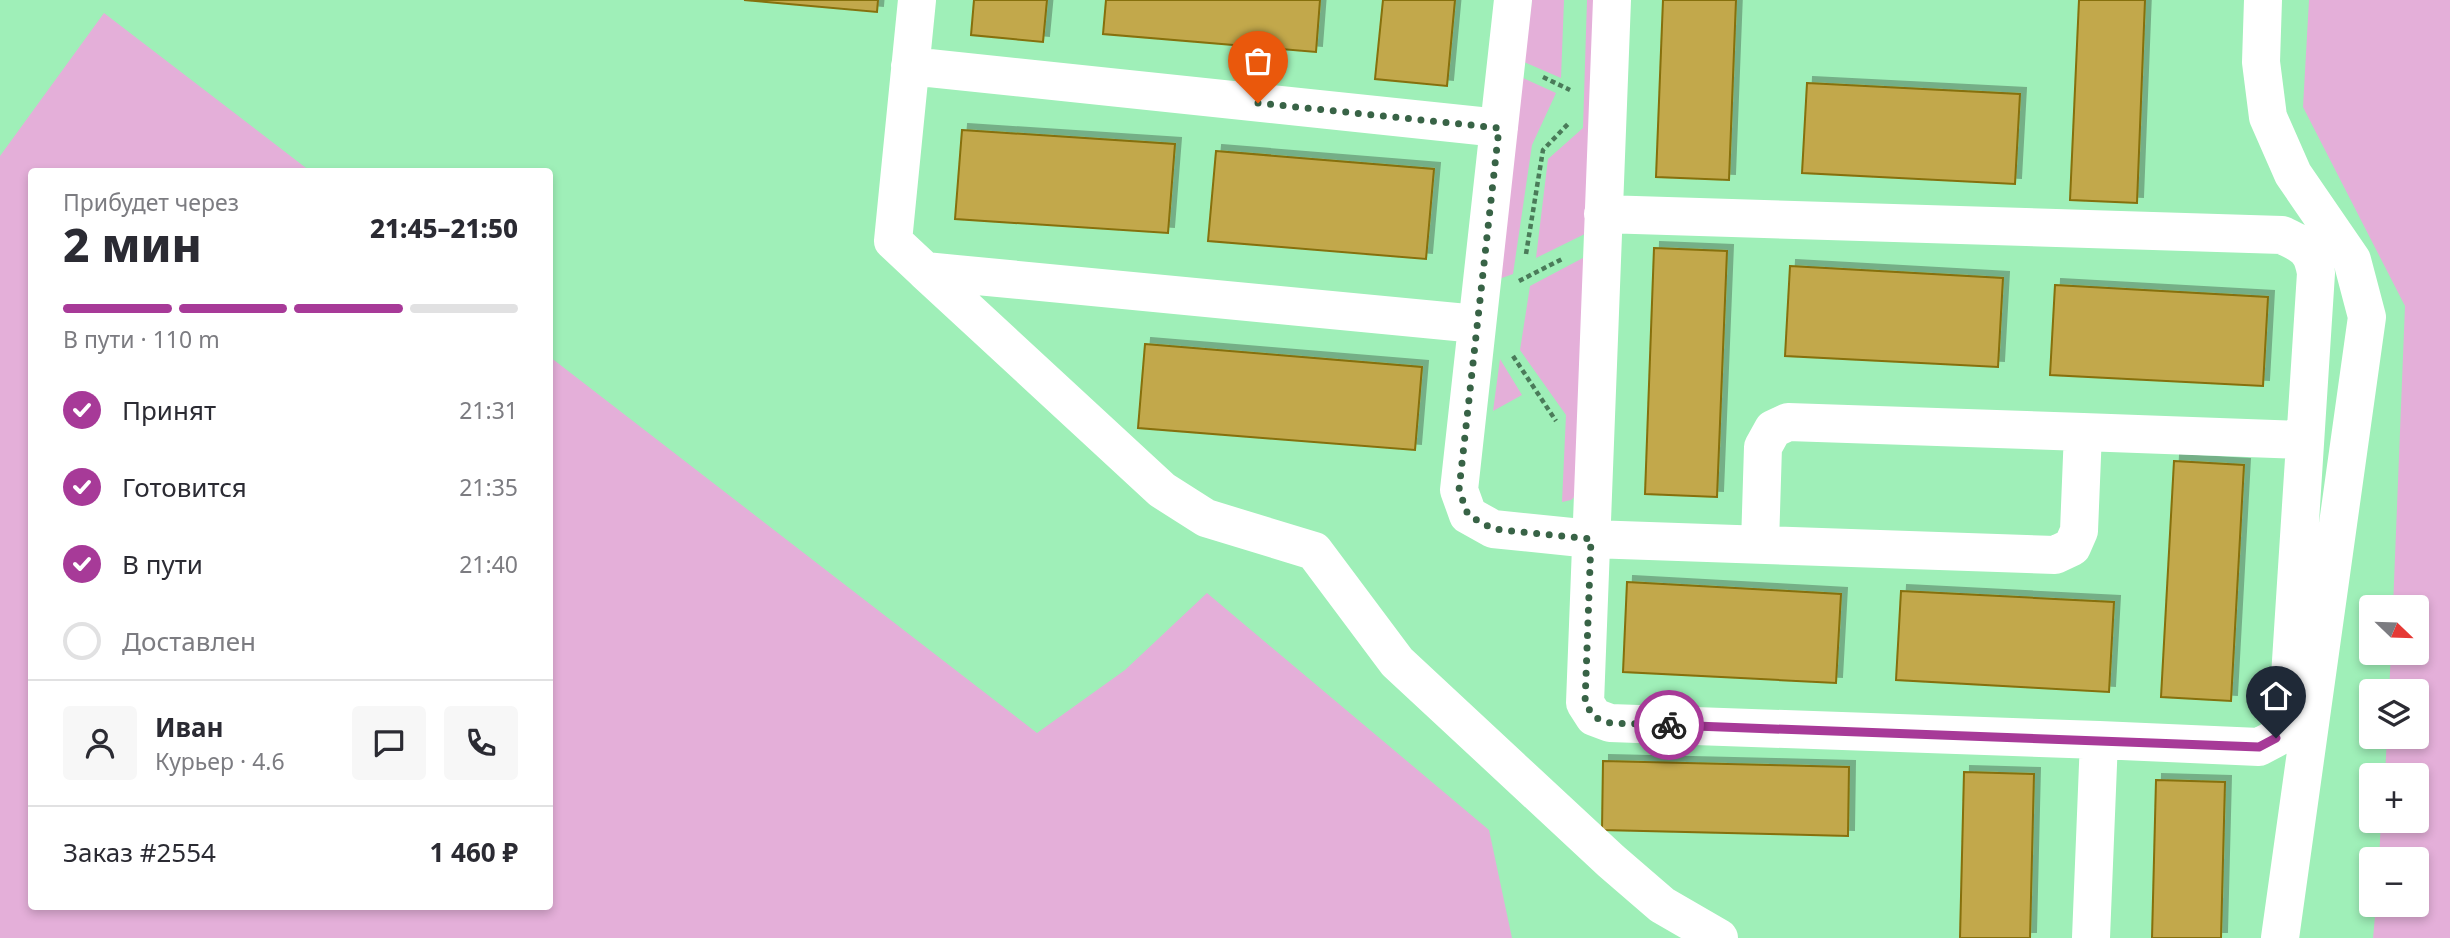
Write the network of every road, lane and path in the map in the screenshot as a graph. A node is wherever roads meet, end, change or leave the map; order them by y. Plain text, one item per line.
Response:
1 (917, 0) edge
2 (1513, 0) edge
3 (1612, 0) edge
4 (2263, 0) edge
5 (910, 66) junction
6 (1575, 78) dead end
7 (1574, 91) dead end
8 (1574, 118) dead end
9 (1499, 128) junction
10 (1603, 226) junction
11 (925, 271) junction
12 (1522, 280) junction
13 (1520, 292) dead end
14 (1478, 313) junction
15 (1511, 352) dead end
16 (1556, 432) dead end
17 (2083, 432) junction
18 (2305, 440) junction
19 (1591, 539) junction
20 (1760, 544) junction
21 (2099, 740) junction
22 (1719, 938) edge
23 (2091, 938) edge
24 (2280, 938) edge

1 - 5 street
2 - 9 street
3 - 10 street
4 - 24 street
5 - 9 street
5 - 11 street
6 - 7 path
8 - 12 path
9 - 14 street
10 - 12 path
10 - 18 street
10 - 19 street
11 - 14 street
11 - 22 street
12 - 13 path
12 - 14 path
14 - 19 street
15 - 16 path
17 - 18 street
17 - 20 street
17 - 20 street
18 - 21 street
19 - 20 street
19 - 21 street
21 - 23 street

